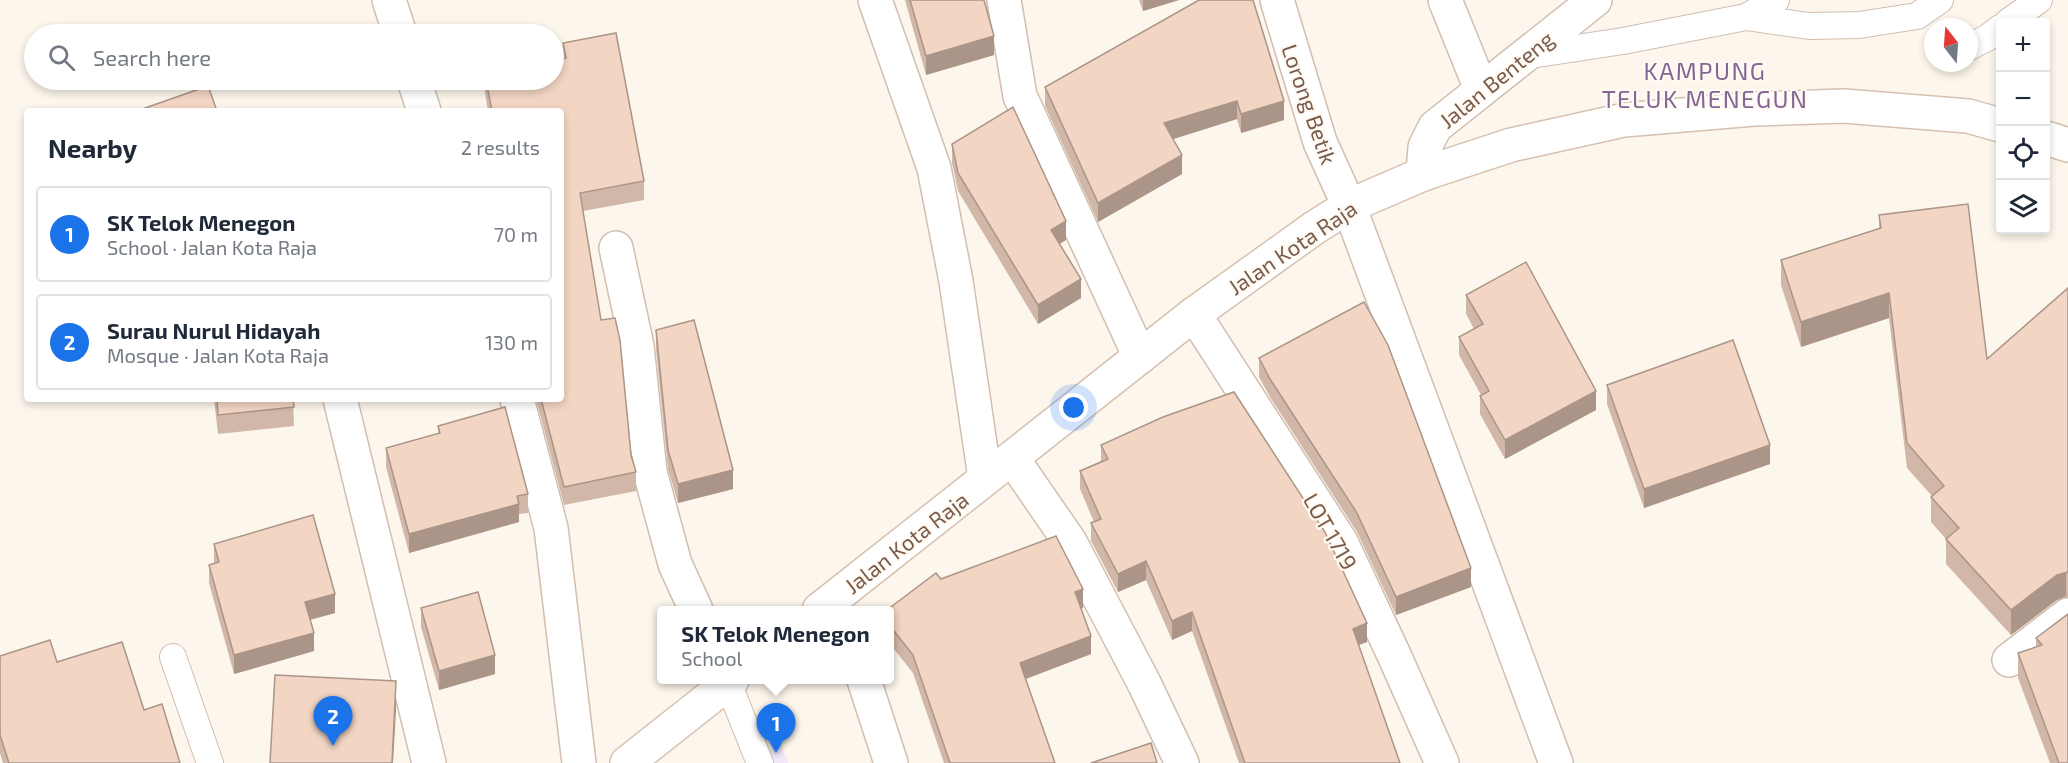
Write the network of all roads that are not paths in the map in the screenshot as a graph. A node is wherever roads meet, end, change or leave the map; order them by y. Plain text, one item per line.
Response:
1 (389, 0) edge
2 (875, 0) edge
3 (1004, 0) edge
4 (1277, 0) edge
5 (1445, 0) edge
6 (1776, 0) edge
7 (1940, 0) edge
8 (2039, 0) edge
9 (1575, 7) edge
10 (1746, 17) junction
11 (1928, 18) edge
12 (2014, 18) edge
13 (1924, 22) edge
14 (397, 24) edge
15 (1996, 32) edge
16 (1978, 42) edge
17 (1524, 56) junction
18 (1481, 89) junction
19 (417, 90) edge
20 (423, 108) edge
21 (1996, 124) edge
22 (2050, 139) edge
23 (2068, 145) edge
24 (1423, 174) junction
25 (1349, 206) junction
26 (616, 248) dead end
27 (1194, 314) junction
28 (1140, 357) junction
29 (341, 402) edge
30 (518, 402) edge
31 (1012, 458) junction
32 (985, 478) junction
33 (694, 606) edge
34 (828, 606) edge
35 (2068, 615) edge
36 (173, 657) dead end
37 (2009, 660) dead end
38 (725, 684) edge
39 (730, 684) edge
40 (865, 684) edge
41 (210, 763) edge
42 (429, 763) edge
43 (579, 763) edge
44 (627, 763) edge
45 (760, 763) edge
46 (891, 763) edge
47 (1182, 763) edge
48 (1442, 763) edge
49 (1556, 763) edge

1 - 14 street
2 - 32 street
3 - 28 street
4 - 25 street, Lorong Betik
5 - 18 street
6 - 10 lane
7 - 11 lane
8 - 12 lane
9 - 17 street, Jalan Benteng
10 - 13 lane
10 - 17 lane
15 - 16 lane
17 - 18 street, Jalan Benteng
18 - 24 street, Jalan Benteng
19 - 20 street
21 - 24 street, Jalan Kota Raja
22 - 23 street
24 - 25 street, Jalan Kota Raja
25 - 27 street, Jalan Kota Raja
25 - 49 street, Lorong Betik
26 - 33 street
27 - 28 street, Jalan Kota Raja
27 - 48 street, LOT 1719
28 - 31 street, Jalan Kota Raja
29 - 42 street
30 - 43 street
31 - 32 street, Jalan Kota Raja
31 - 47 street
32 - 34 street, Jalan Kota Raja
35 - 37 street
36 - 41 lane
38 - 44 street
39 - 45 lane
40 - 46 street

